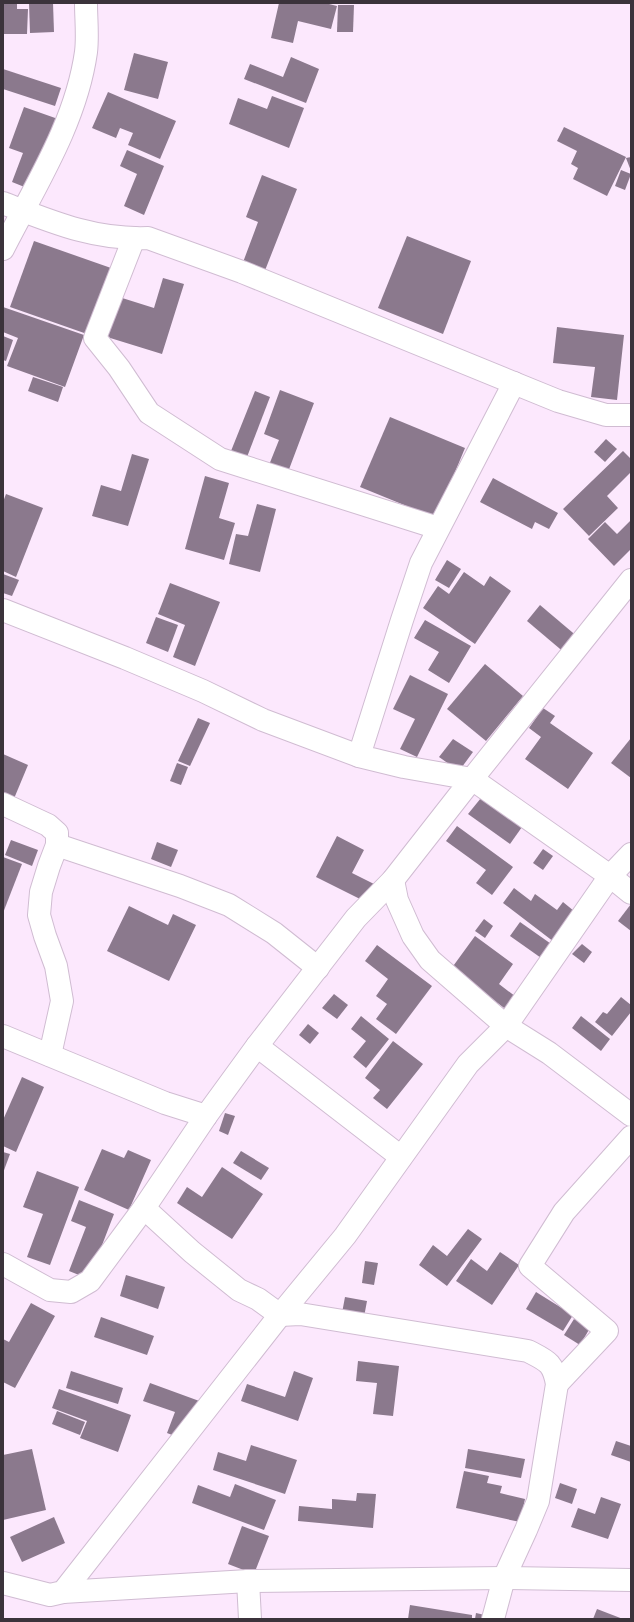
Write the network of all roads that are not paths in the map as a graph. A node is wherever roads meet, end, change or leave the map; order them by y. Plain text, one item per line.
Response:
1 (86, 3) edge
2 (3, 202) edge
3 (23, 210) junction
4 (134, 238) junction
5 (3, 248) edge
6 (514, 383) junction
7 (631, 415) edge
8 (438, 528) junction
9 (631, 580) edge
10 (3, 610) edge
11 (359, 756) junction
12 (472, 779) junction
13 (3, 804) edge
14 (57, 845) junction
15 (631, 854) edge
16 (610, 876) junction
17 (393, 880) junction
18 (631, 893) edge
19 (318, 968) junction
20 (506, 1026) junction
21 (3, 1036) edge
22 (257, 1046) junction
23 (50, 1055) junction
24 (631, 1115) edge
25 (206, 1116) junction
26 (631, 1137) edge
27 (401, 1158) junction
28 (144, 1208) junction
29 (3, 1264) edge
30 (280, 1315) junction
31 (557, 1384) junction
32 (504, 1578) junction
33 (631, 1580) edge
34 (248, 1581) junction
35 (3, 1583) edge
36 (63, 1592) junction
37 (250, 1619) edge
38 (493, 1619) edge

1 - 3 street
2 - 3 street
3 - 4 street
3 - 5 street
4 - 6 street
4 - 8 street
6 - 7 street
6 - 8 street
8 - 11 street
9 - 12 street
10 - 11 street
11 - 12 street
12 - 16 street
12 - 17 street
13 - 14 street
14 - 19 street
14 - 23 street
15 - 16 street
16 - 18 street
16 - 20 street
17 - 19 street
17 - 20 street
19 - 22 street
20 - 24 street
20 - 27 street
21 - 23 street
22 - 25 street
22 - 27 street
23 - 25 street
25 - 28 street
26 - 31 street
27 - 30 street
28 - 29 street
28 - 30 street
30 - 31 street
30 - 36 street
31 - 32 street
32 - 33 street
32 - 34 street
32 - 38 street
34 - 36 street
34 - 37 street
35 - 36 street

